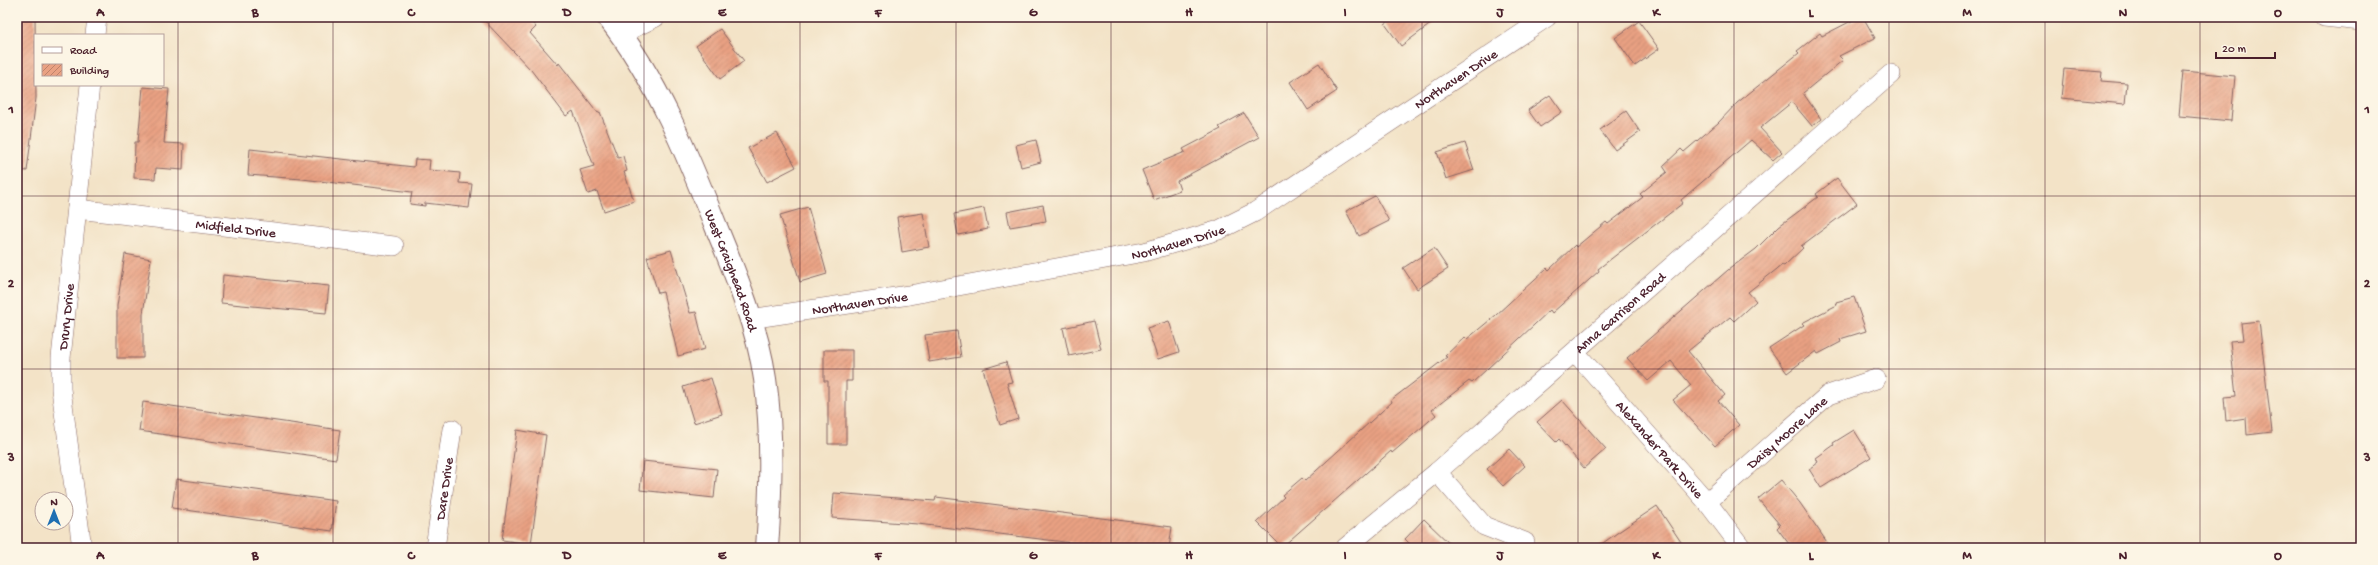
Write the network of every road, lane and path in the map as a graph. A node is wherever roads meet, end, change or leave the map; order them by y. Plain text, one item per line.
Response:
1 (97, 17) edge
2 (608, 17) edge
3 (656, 17) edge
4 (1547, 17) edge
5 (2324, 17) edge
6 (2361, 21) edge
7 (95, 34) edge
8 (621, 34) junction
9 (1891, 74) dead end
10 (90, 86) edge
11 (77, 209) junction
12 (394, 246) dead end
13 (750, 319) junction
14 (1575, 352) junction
15 (1876, 380) dead end
16 (452, 430) dead end
17 (1437, 472) junction
18 (1707, 502) junction
19 (1525, 542) dead end
20 (82, 548) edge
21 (435, 548) edge
22 (767, 548) edge
23 (1345, 548) edge
24 (1742, 548) edge

1 - 7 street
2 - 8 street, West Craighead Road
3 - 8 street
4 - 13 street, Northaven Drive
5 - 6 street
8 - 13 street, West Craighead Road
9 - 14 street, Anna Garrison Road
10 - 11 street, Drury Drive
11 - 12 street, Midfield Drive
11 - 20 street, Drury Drive
13 - 22 street, West Craighead Road
14 - 17 street, Anna Garrison Road
14 - 18 street, Alexander Park Drive
15 - 18 street, Daisy Moore Lane
16 - 21 street, Dare Drive
17 - 19 street
17 - 23 street, Anna Garrison Road
18 - 24 street, Alexander Park Drive

